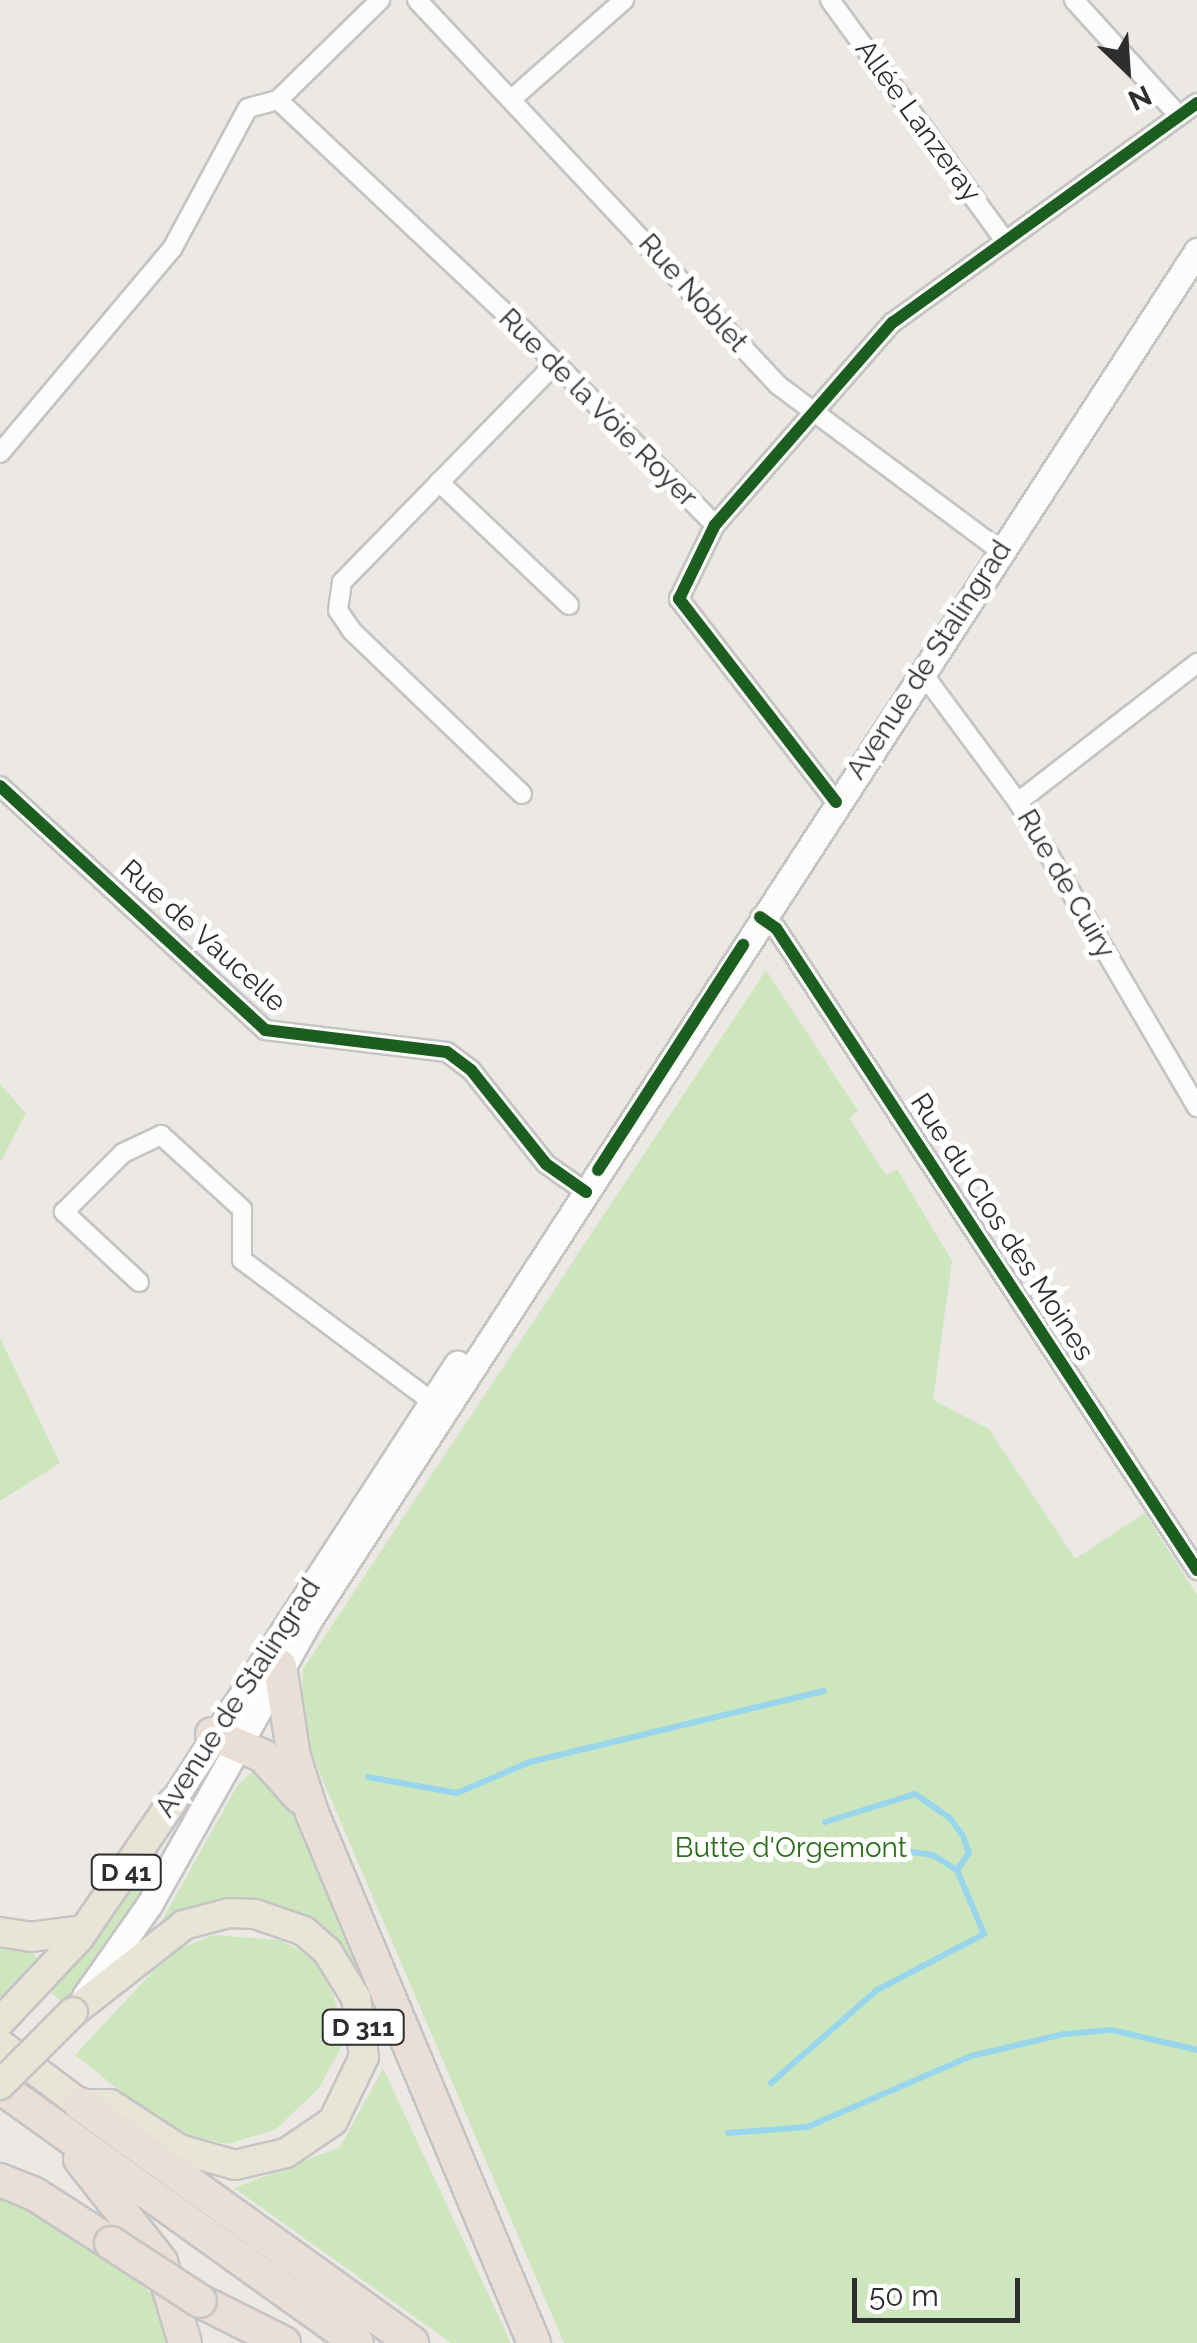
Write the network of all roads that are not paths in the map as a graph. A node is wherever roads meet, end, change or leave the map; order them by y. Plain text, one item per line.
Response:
1 (380, 0) edge
2 (416, 0) edge
3 (624, 0) edge
4 (830, 0) edge
5 (1074, 0) edge
6 (514, 97) junction
7 (278, 100) junction
8 (1197, 104) edge
9 (1179, 116) junction
10 (1005, 241) junction
11 (1197, 251) edge
12 (553, 366) junction
13 (814, 412) junction
14 (0, 453) edge
15 (439, 482) junction
16 (715, 525) junction
17 (1000, 550) junction
18 (569, 605) dead end
19 (1197, 663) edge
20 (922, 672) junction
21 (0, 786) edge
22 (522, 794) dead end
23 (836, 802) junction
24 (1018, 802) junction
25 (760, 917) junction
26 (1197, 1107) edge
27 (588, 1184) junction
28 (139, 1282) dead end
29 (438, 1407) junction
30 (1197, 1570) edge
31 (280, 1666) junction
32 (225, 1740) junction
33 (172, 1802) joint
34 (312, 1813) junction
35 (85, 1930) junction
36 (0, 1932) edge
37 (74, 2012) junction
38 (0, 2022) edge
39 (0, 2044) edge
40 (0, 2086) edge
41 (80, 2104) junction
42 (39, 2116) junction
43 (0, 2180) edge
44 (322, 2282) junction
45 (210, 2308) junction
46 (185, 2343) edge
47 (257, 2343) edge
48 (284, 2343) edge
49 (357, 2343) edge
50 (391, 2343) edge
51 (412, 2343) edge
52 (534, 2343) edge

1 - 7 street
2 - 6 street, Rue Noblet
3 - 6 street
4 - 10 street, Allée Lanzeray
5 - 9 street
6 - 13 street, Rue Noblet
7 - 12 street, Rue de la Voie Royer
7 - 14 street
8 - 9 street
9 - 10 street
10 - 13 street
11 - 17 main road, Avenue de Stalingrad / D 41
12 - 15 street
12 - 16 street, Rue de la Voie Royer
13 - 16 street
13 - 17 street, Rue Noblet
15 - 18 street
15 - 22 street
16 - 23 street, Rue de la Voie Royer
17 - 20 main road, Avenue de Stalingrad / D 41
19 - 24 street
20 - 23 main road, Avenue de Stalingrad / D 41
20 - 24 street, Rue de Cuiry
21 - 27 street, Rue de Vaucelle
23 - 25 main road, Avenue de Stalingrad / D 41
24 - 26 street, Rue de Cuiry
25 - 27 main road, Avenue de Stalingrad / D 41
25 - 30 street, Rue du Clos des Moines
27 - 29 main road, Avenue de Stalingrad / D 41
28 - 29 street
29 - 31 main road, Avenue de Stalingrad / D 41
29 - 32 main road, Avenue de Stalingrad / D 41
31 - 32 main road, Avenue de Stalingrad / D 41
31 - 34 highway
32 - 33 main road, Avenue de Stalingrad / D 41
32 - 34 highway
32 - 37 main road, Avenue de Stalingrad / D 41
33 - 35 main road, Avenue de Stalingrad / D 41
34 - 52 highway
35 - 36 main road
35 - 38 main road, Avenue de Stalingrad / D 41
37 - 40 main road, bridge
37 - 41 main road, D 311
39 - 41 main road, D 311
40 - 42 highway
41 - 44 highway
42 - 46 highway
42 - 49 highway
43 - 45 highway, bridge
44 - 50 highway
44 - 51 highway
45 - 47 highway
45 - 48 highway

